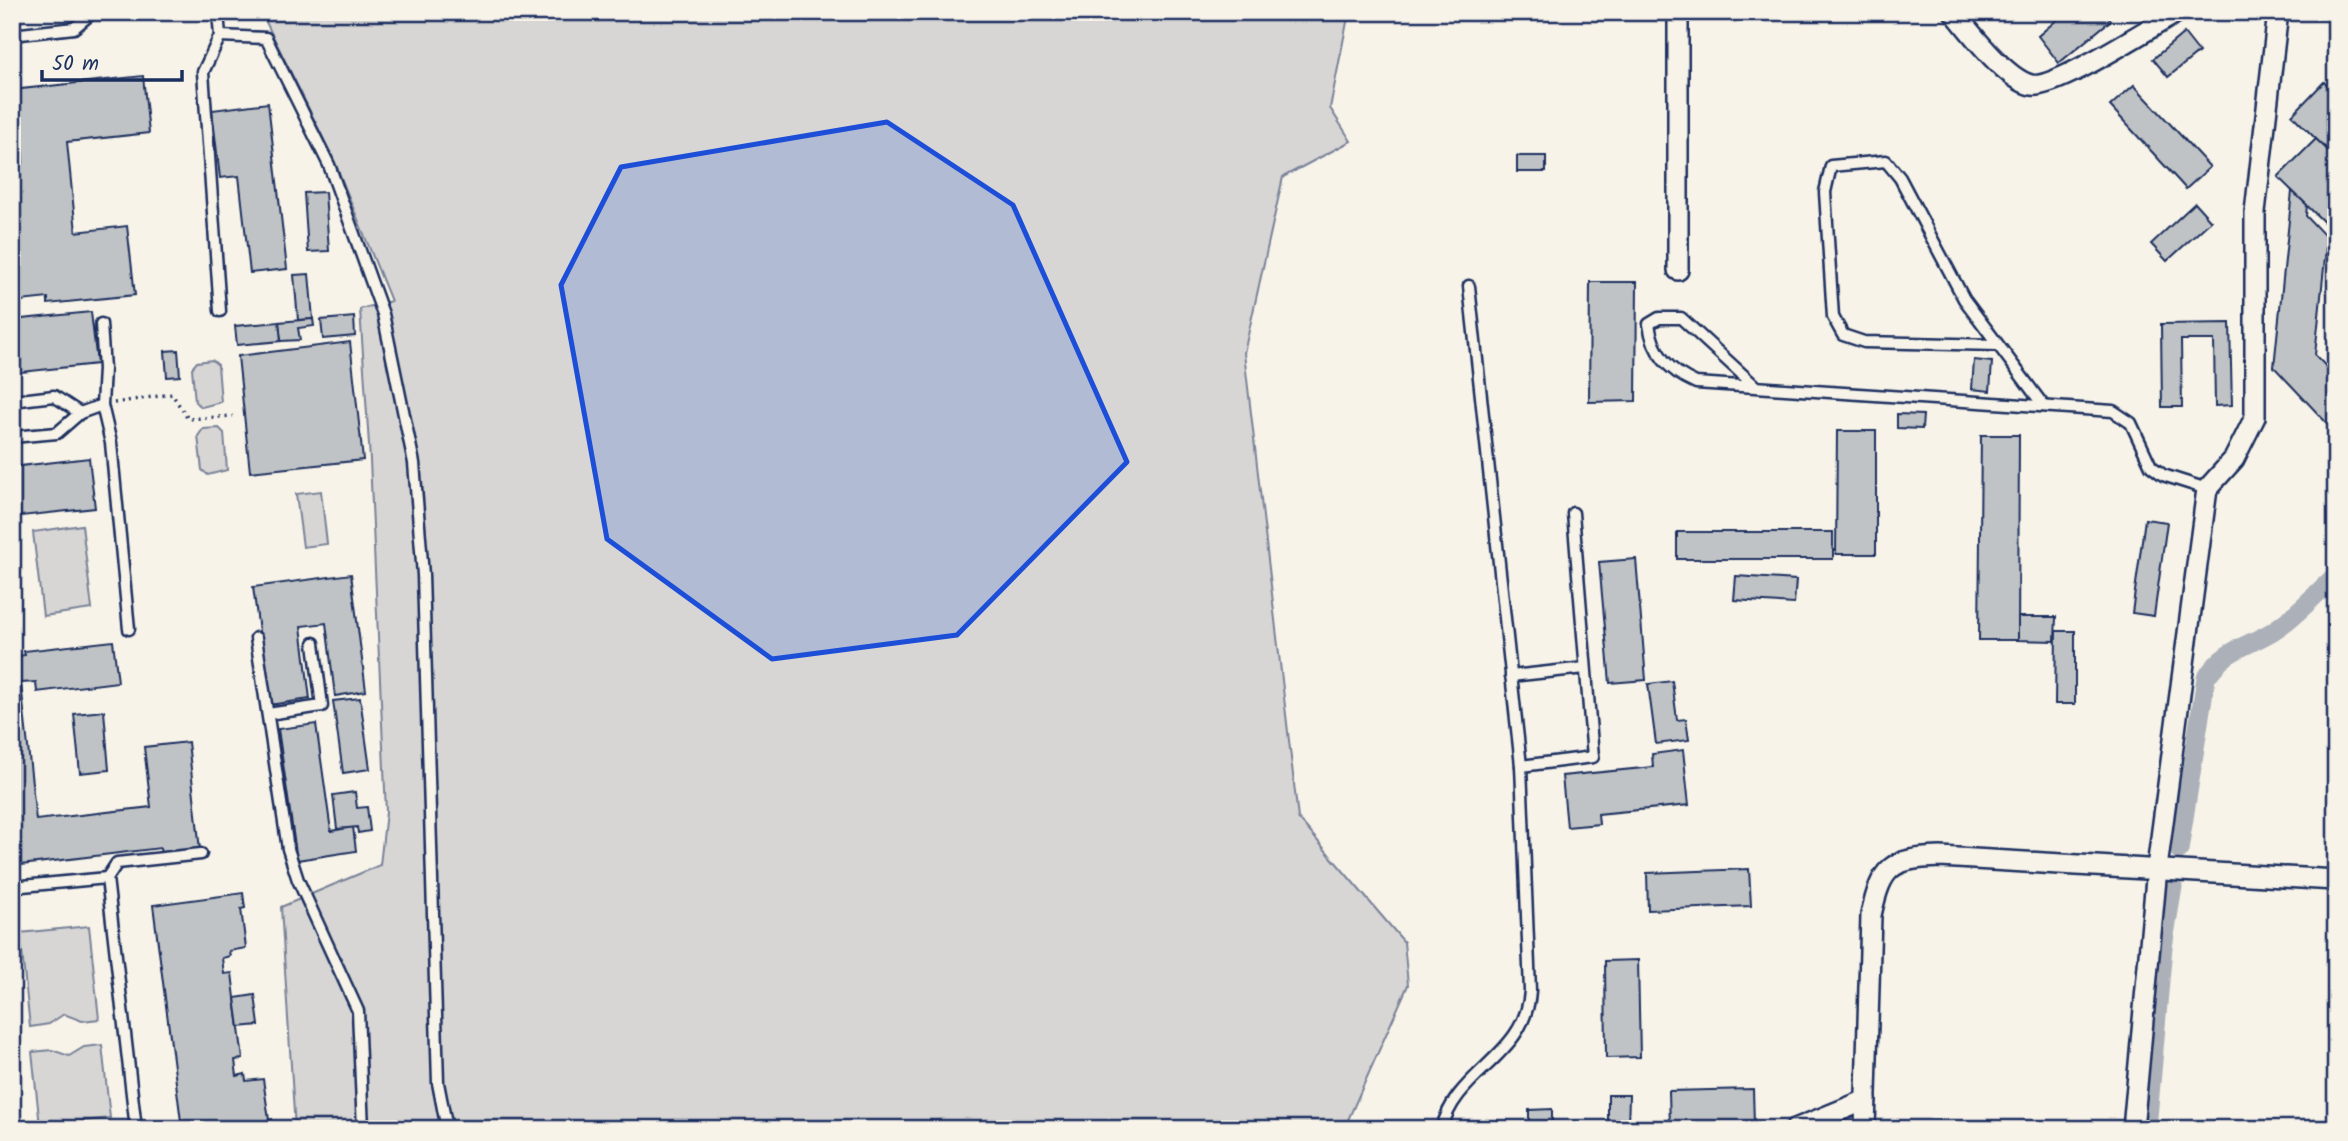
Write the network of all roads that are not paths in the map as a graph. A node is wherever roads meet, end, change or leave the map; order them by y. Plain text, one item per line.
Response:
1 (93, 12) edge
2 (218, 12) edge
3 (1678, 12) edge
4 (1954, 12) edge
5 (2178, 12) edge
6 (2278, 12) edge
7 (12, 35) edge
8 (220, 36) junction
9 (1678, 270) dead end
10 (1469, 286) dead end
11 (220, 312) dead end
12 (101, 324) dead end
13 (1998, 345) junction
14 (1755, 386) junction
15 (12, 401) edge
16 (102, 405) junction
17 (2043, 405) junction
18 (80, 414) junction
19 (12, 437) edge
20 (2207, 489) junction
21 (1573, 513) dead end
22 (129, 629) dead end
23 (256, 638) dead end
24 (314, 643) dead end
25 (1586, 668) junction
26 (1511, 676) junction
27 (268, 714) junction
28 (1521, 766) junction
29 (201, 854) dead end
30 (2157, 868) junction
31 (107, 878) junction
32 (2336, 880) edge
33 (12, 887) edge
34 (1866, 1100) junction
35 (136, 1129) edge
36 (363, 1129) edge
37 (447, 1129) edge
38 (1442, 1129) edge
39 (1795, 1129) edge
40 (1865, 1129) edge
41 (2133, 1129) edge

1 - 7 lane
2 - 8 lane
3 - 9 street
4 - 5 street
6 - 20 street
8 - 11 lane
8 - 37 lane
10 - 26 lane
12 - 16 lane
13 - 13 lane
13 - 17 lane
14 - 14 lane
14 - 17 lane
15 - 18 lane
16 - 18 lane
16 - 22 lane
17 - 20 lane
18 - 19 lane
20 - 30 street
21 - 25 lane
23 - 27 lane
24 - 27 lane
25 - 26 lane
25 - 28 lane
26 - 28 lane
27 - 36 lane
28 - 38 lane
29 - 31 lane
30 - 32 street
30 - 34 street
30 - 41 street
31 - 33 lane
31 - 35 lane
34 - 39 street
34 - 40 street

